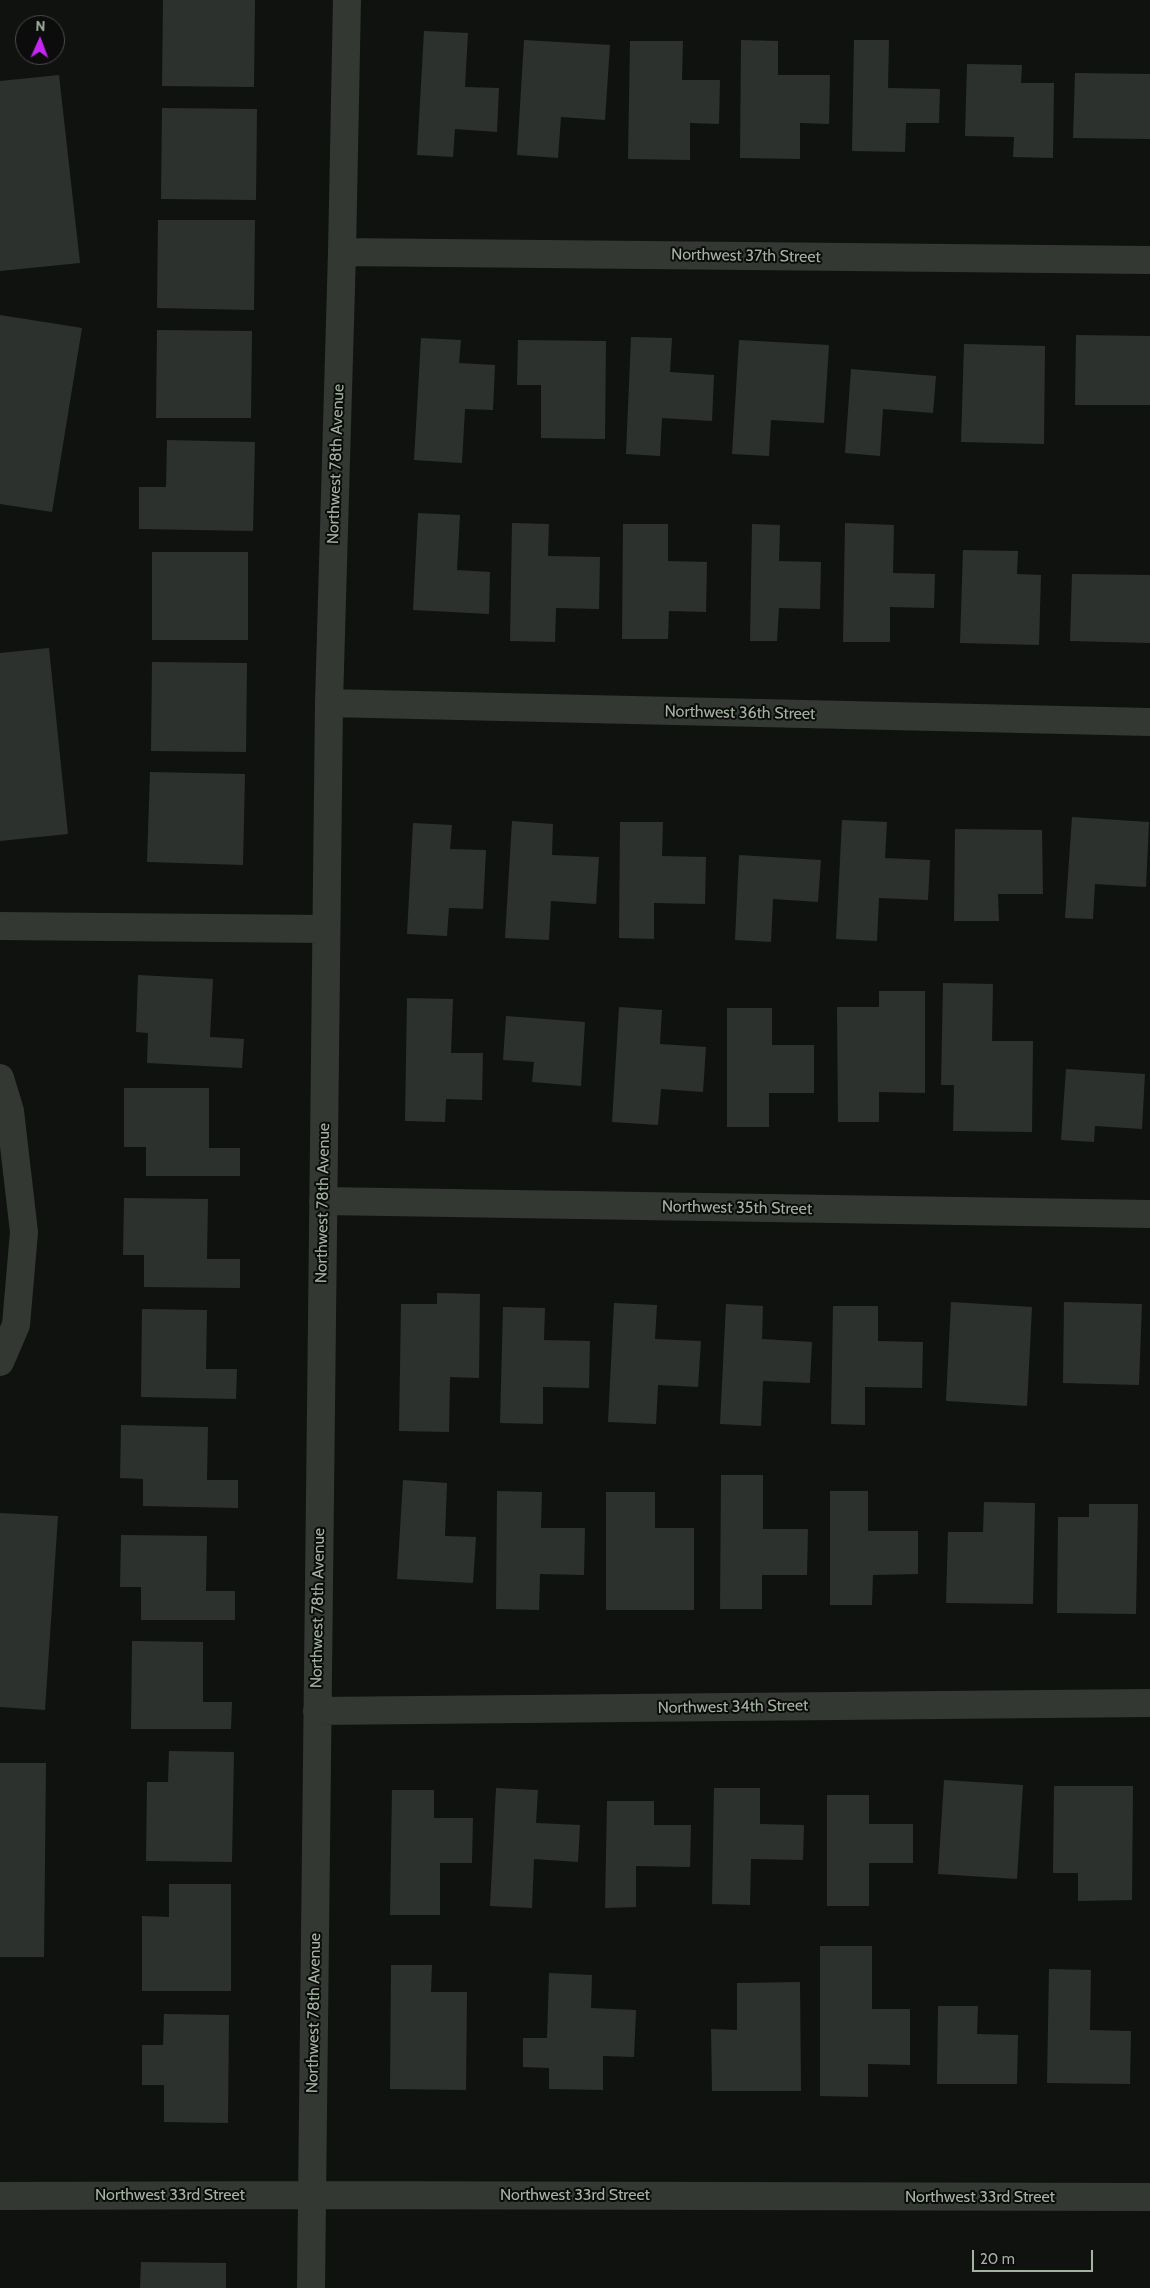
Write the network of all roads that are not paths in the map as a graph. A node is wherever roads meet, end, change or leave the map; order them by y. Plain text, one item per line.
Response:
1 (347, 0) edge
2 (342, 252) junction
3 (1150, 260) edge
4 (329, 703) junction
5 (1150, 722) edge
6 (0, 926) edge
7 (326, 929) junction
8 (0, 1078) edge
9 (323, 1201) junction
10 (1150, 1214) edge
11 (0, 1362) edge
12 (1150, 1703) edge
13 (317, 1711) junction
14 (312, 2195) junction
15 (0, 2196) edge
16 (1150, 2197) edge
17 (311, 2288) edge

1 - 2 street, Northwest 78th Avenue
2 - 3 street, Northwest 37th Street
2 - 4 street, Northwest 78th Avenue
4 - 5 street, Northwest 36th Street
4 - 7 street, Northwest 78th Avenue
6 - 7 street
7 - 9 street, Northwest 78th Avenue
8 - 11 street
9 - 10 street, Northwest 35th Street
9 - 13 street, Northwest 78th Avenue
12 - 13 street, Northwest 34th Street
13 - 14 street, Northwest 78th Avenue
14 - 15 street, Northwest 33rd Street
14 - 16 street, Northwest 33rd Street
14 - 17 street, Northwest 78th Avenue

